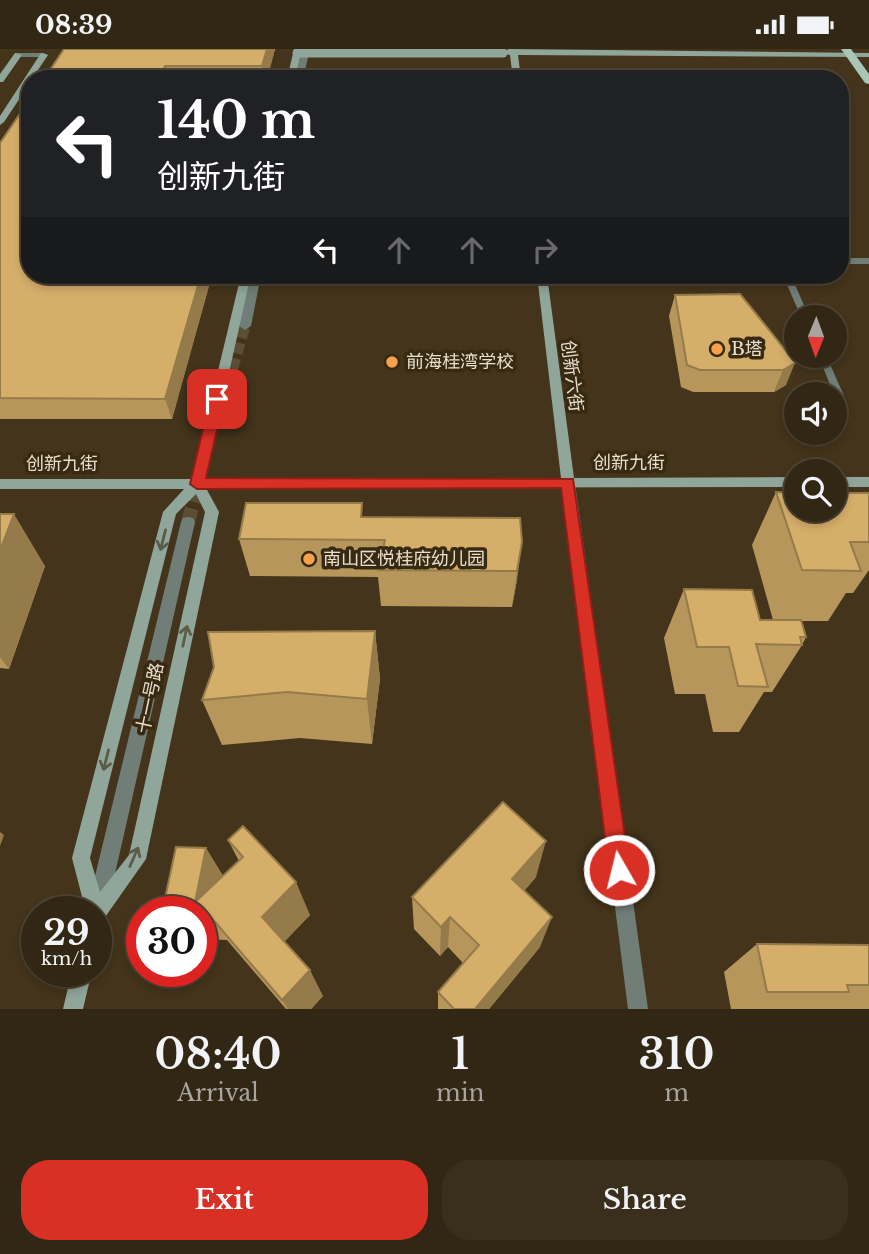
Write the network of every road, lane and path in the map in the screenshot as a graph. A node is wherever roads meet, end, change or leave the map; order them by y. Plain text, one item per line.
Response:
1 (300, 50) edge
2 (514, 51) edge
3 (848, 52) edge
4 (869, 55) edge
5 (34, 70) edge
6 (294, 70) edge
7 (299, 70) edge
8 (516, 70) edge
9 (0, 81) edge
10 (869, 81) edge
11 (21, 90) edge
12 (0, 122) edge
13 (849, 261) edge
14 (869, 261) edge
15 (244, 284) edge
16 (254, 284) edge
17 (543, 284) edge
18 (792, 284) edge
19 (801, 305) edge
20 (245, 326) tunnel mouth
21 (784, 482) edge
22 (847, 482) edge
23 (869, 482) edge
24 (568, 483) junction
25 (0, 484) edge
26 (197, 484) junction
27 (188, 522) tunnel mouth
28 (91, 896) edge
29 (100, 896) edge
30 (109, 896) edge
31 (79, 987) edge
32 (74, 1009) edge
33 (638, 1009) edge

1 - 2 street, bridge
1 - 6 street
1 - 7 street
2 - 3 street
2 - 8 street
3 - 4 street
3 - 10 main road
5 - 9 street
11 - 12 street
13 - 14 street
15 - 26 street
16 - 20 street
17 - 24 street, 创新六街
18 - 19 lane
21 - 24 street, 创新九街
22 - 23 street
24 - 26 street, 创新九街
24 - 33 street
25 - 26 street, 创新九街
26 -> 28 street, 十一号路
30 -> 26 street, 十一号路
27 - 29 street
31 - 32 street

